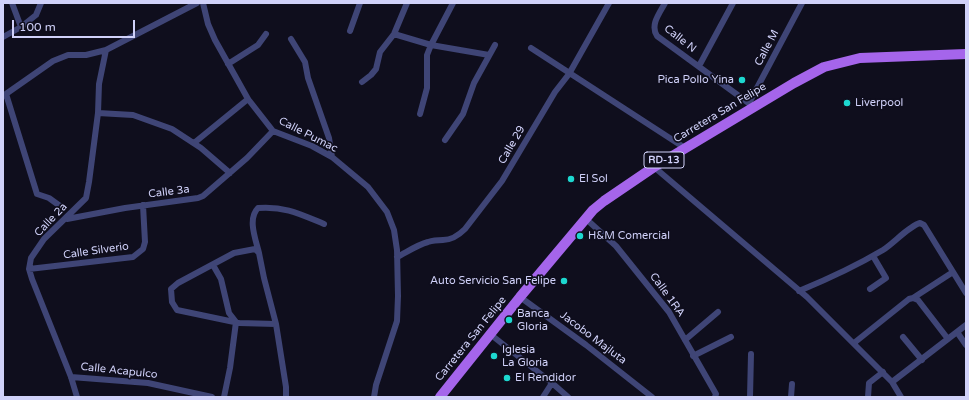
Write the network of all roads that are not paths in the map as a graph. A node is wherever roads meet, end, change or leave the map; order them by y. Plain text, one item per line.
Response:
1 (12, 3) edge
2 (41, 3) edge
3 (197, 3) edge
4 (203, 3) edge
5 (360, 3) edge
6 (406, 3) edge
7 (453, 3) edge
8 (609, 3) edge
9 (665, 3) edge
10 (733, 3) edge
11 (802, 3) edge
12 (21, 27) junction
13 (350, 31) dead end
14 (266, 34) dead end
15 (394, 34) junction
16 (3, 37) edge
17 (291, 39) dead end
18 (495, 44) dead end
19 (431, 45) junction
20 (531, 48) dead end
21 (106, 50) junction
22 (966, 54) edge
23 (489, 55) junction
24 (228, 64) junction
25 (699, 66) junction
26 (569, 74) junction
27 (362, 82) dead end
28 (5, 95) edge
29 (248, 100) junction
30 (752, 105) junction
31 (98, 113) junction
32 (420, 114) dead end
33 (273, 130) junction
34 (445, 140) dead end
35 (194, 143) junction
36 (685, 148) junction
37 (332, 157) junction
38 (654, 167) junction
39 (230, 173) junction
40 (143, 205) junction
41 (60, 206) dead end
42 (585, 218) junction
43 (66, 219) junction
44 (324, 224) dead end
45 (259, 253) junction
46 (873, 256) junction
47 (397, 257) junction
48 (214, 265) junction
49 (29, 269) junction
50 (953, 272) junction
51 (870, 289) dead end
52 (799, 291) junction
53 (966, 294) edge
54 (520, 297) junction
55 (914, 298) junction
56 (718, 312) dead end
57 (236, 322) junction
58 (276, 324) junction
59 (966, 325) edge
60 (957, 332) junction
61 (490, 334) junction
62 (731, 337) dead end
63 (903, 337) dead end
64 (685, 340) junction
65 (948, 340) junction
66 (854, 344) junction
67 (966, 344) edge
68 (750, 354) dead end
69 (693, 356) junction
70 (922, 360) junction
71 (883, 372) junction
72 (71, 376) junction
73 (892, 382) junction
74 (552, 383) junction
75 (792, 384) dead end
76 (76, 397) edge
77 (212, 397) edge
78 (224, 397) edge
79 (286, 397) edge
80 (374, 397) edge
81 (440, 397) edge
82 (543, 397) edge
83 (568, 397) edge
84 (652, 397) edge
85 (716, 397) edge
86 (750, 397) edge
87 (791, 397) edge
88 (868, 397) edge
89 (901, 397) edge

1 - 12 street
2 - 12 street
3 - 21 street
4 - 24 street, Calle Pumac
5 - 13 street
6 - 15 street
7 - 19 street
8 - 26 street, Calle 29
9 - 25 street, Calle N
10 - 25 street, Calle N
11 - 30 street, Calle M
12 - 16 street
14 - 24 street
15 - 19 street
15 - 27 street
17 - 37 street
18 - 23 street
19 - 23 street
19 - 32 street
20 - 26 street
21 - 28 street
21 - 31 street, Calle 2a
22 - 30 main road, Carretera San Felipe / RD-13
23 - 34 street
24 - 29 street, Calle Pumac
25 - 30 street, Calle N
26 - 36 street
26 - 47 street, Calle 29
28 - 41 street
29 - 33 street, Calle Pumac
29 - 35 street
30 - 36 main road, Carretera San Felipe / RD-13
31 - 35 street
31 - 43 street, Calle 2a
33 - 37 street, Calle Pumac
33 - 39 street, Calle 3a
35 - 39 street
36 - 38 main road, Carretera San Felipe / RD-13
37 - 47 street, Calle Pumac
38 - 42 main road, Carretera San Felipe / RD-13
38 - 52 street
39 - 40 street, Calle 3a
40 - 43 street, Calle 3a
40 - 49 street, Calle Silverio
42 - 54 main road, Carretera San Felipe / RD-13
42 - 64 street, Calle 1RA
43 - 49 street, Calle 2a
44 - 45 street
45 - 48 street
45 - 58 street
46 - 50 street
46 - 51 street
46 - 52 street
47 - 80 street, Calle Pumac
48 - 57 street
48 - 57 street
49 - 72 street
50 - 53 street
50 - 55 street
52 - 66 street
54 - 61 main road, Carretera San Felipe / RD-13
54 - 84 street, Jacobo Majluta
55 - 65 street
55 - 66 street
56 - 64 street
57 - 58 street
57 - 78 street
58 - 79 street
59 - 60 street
60 - 65 street
60 - 67 street
61 - 74 street
61 - 81 main road, Carretera San Felipe / RD-13
62 - 69 street
63 - 70 street
64 - 69 street, Calle 1RA
65 - 70 street
66 - 71 street
68 - 86 street
69 - 85 street, Calle 1RA
70 - 73 street
71 - 73 street
71 - 88 street
72 - 76 street
72 - 77 street, Calle Acapulco
73 - 89 street
74 - 82 street
74 - 83 street
75 - 87 street

